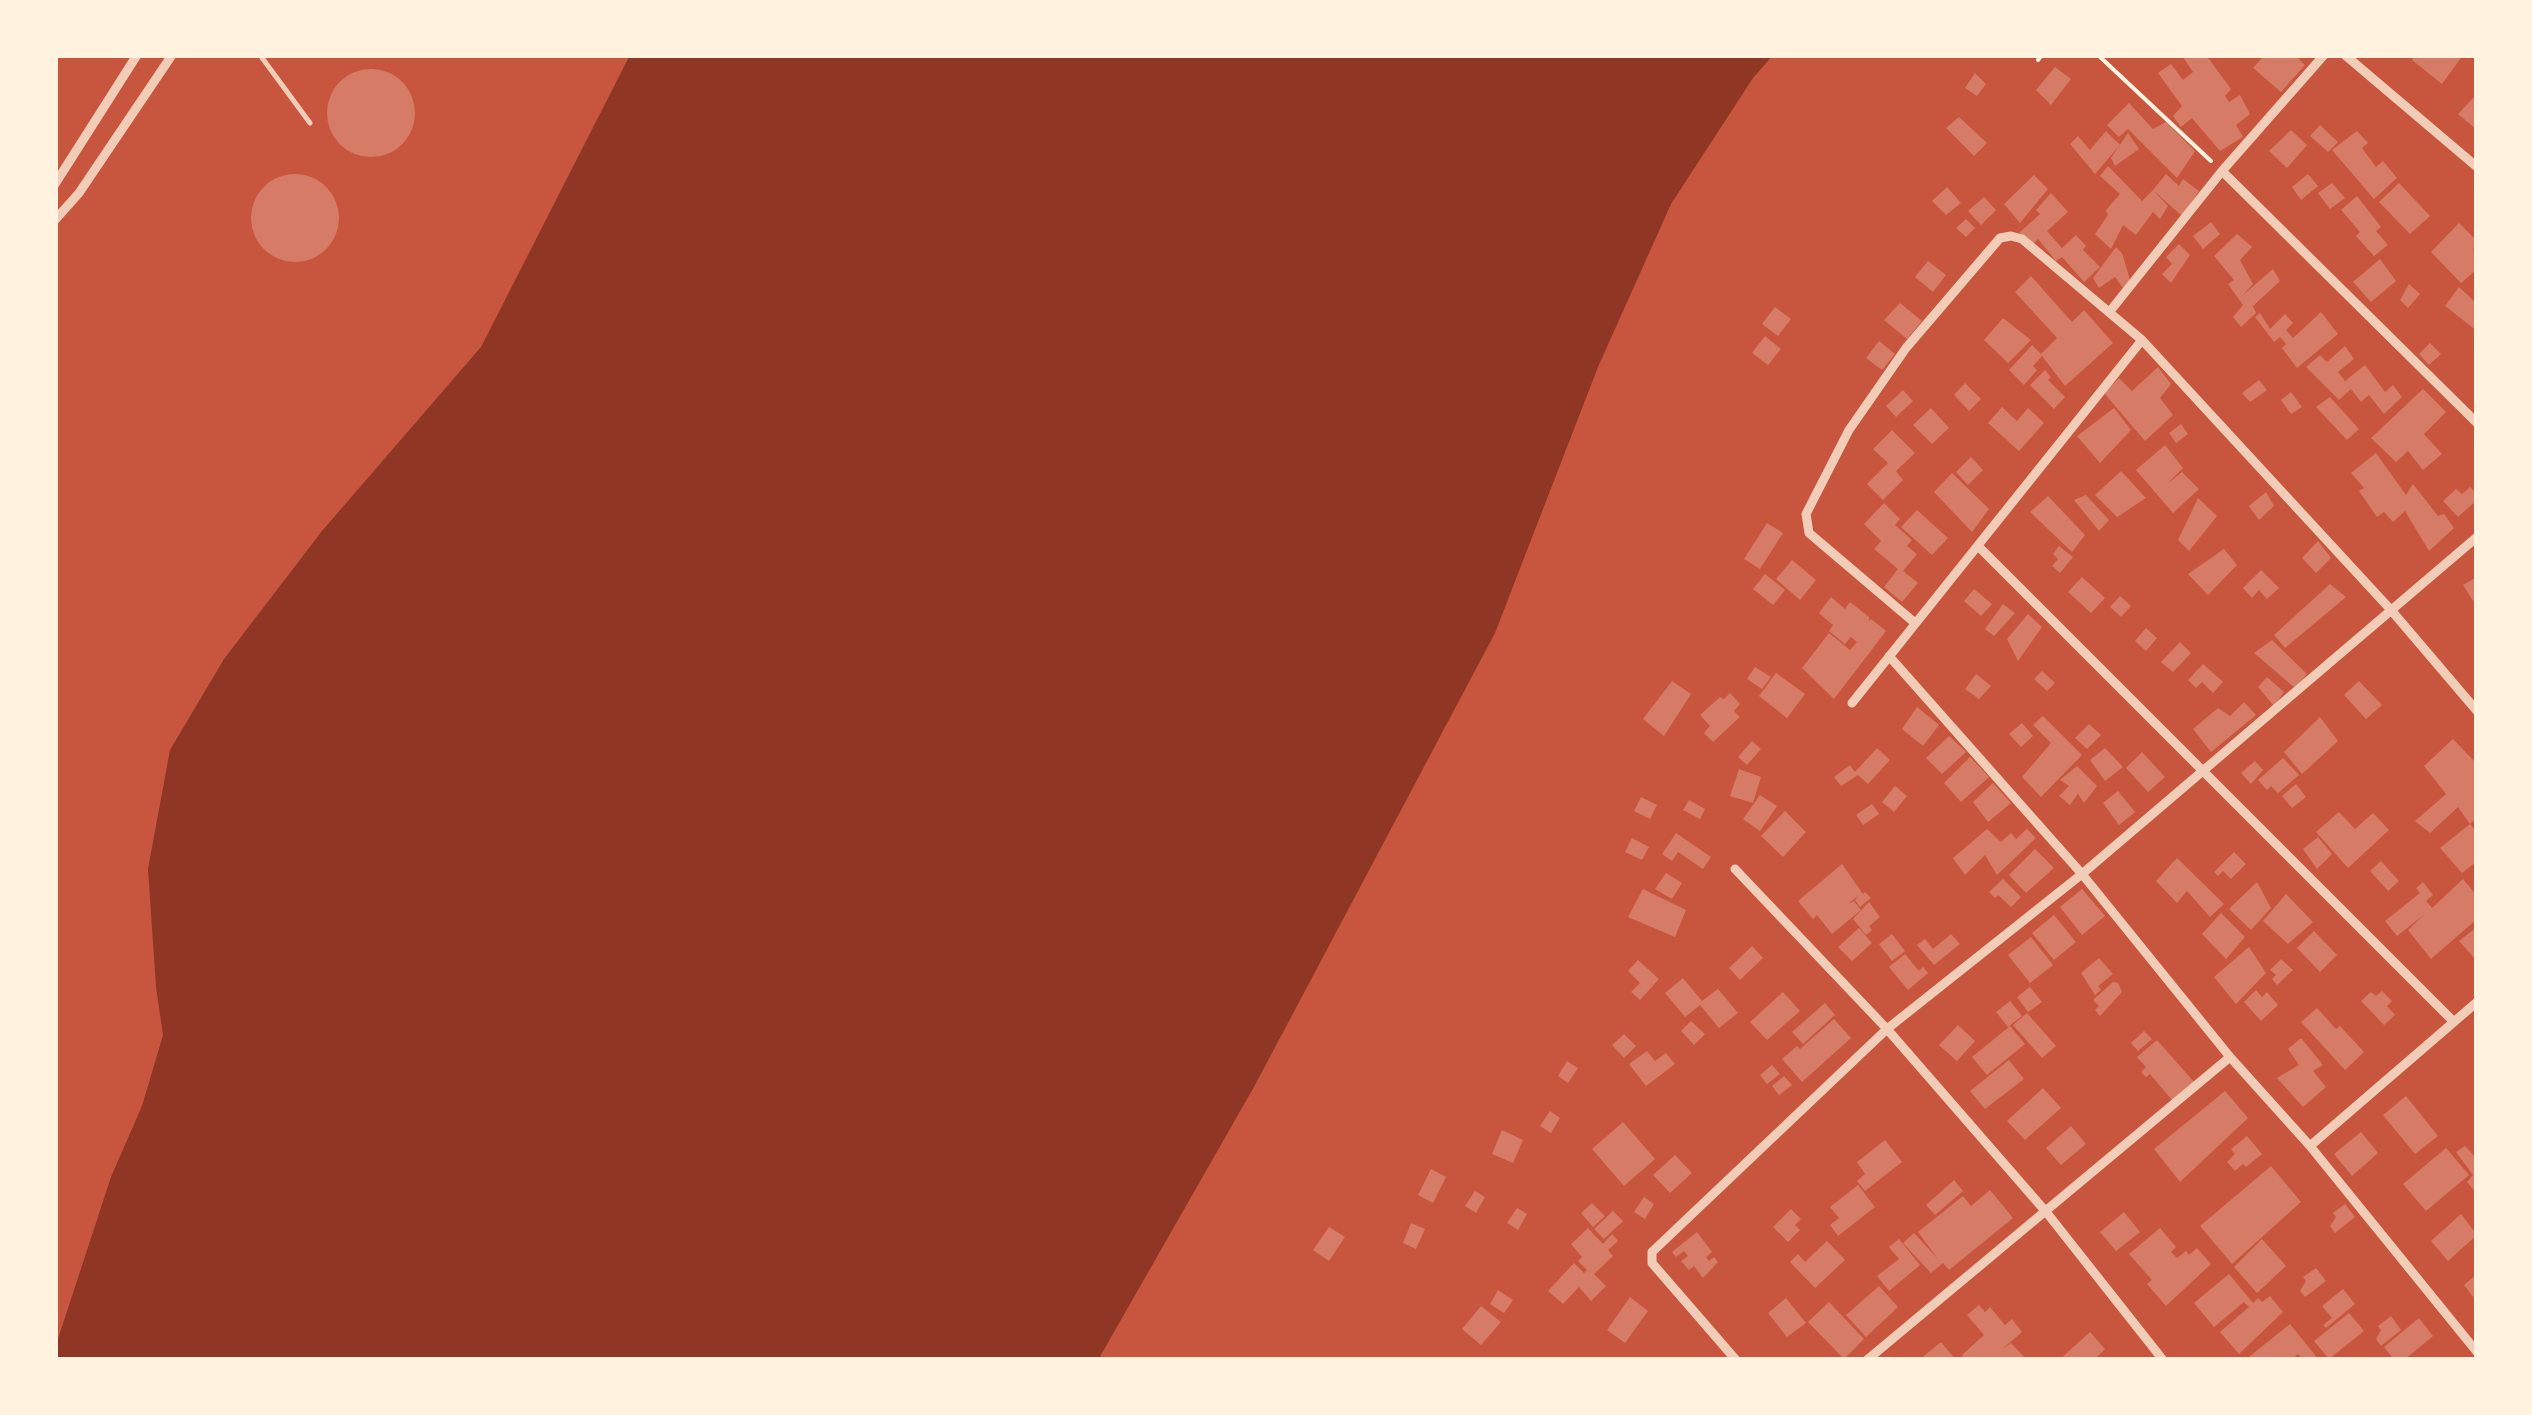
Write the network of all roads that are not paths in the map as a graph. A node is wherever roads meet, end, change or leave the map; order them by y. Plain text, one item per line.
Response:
1 (137, 55) edge
2 (172, 55) edge
3 (260, 55) edge
4 (2324, 55) edge
5 (2345, 55) edge
6 (310, 124) dead end
7 (2477, 167) edge
8 (2222, 171) junction
9 (55, 184) edge
10 (55, 220) edge
11 (2110, 310) junction
12 (2142, 340) junction
13 (2477, 423) edge
14 (2477, 537) edge
15 (1978, 546) junction
16 (2392, 610) junction
17 (1916, 623) junction
18 (1890, 656) junction
19 (1852, 703) dead end
20 (2477, 711) edge
21 (2204, 772) junction
22 (1735, 869) dead end
23 (2082, 874) junction
24 (2477, 1002) edge
25 (2454, 1022) junction
26 (1887, 1029) junction
27 (2230, 1057) junction
28 (2310, 1146) junction
29 (2046, 1213) junction
30 (2477, 1352) edge
31 (1736, 1360) edge
32 (1867, 1360) edge
33 (2162, 1360) edge

1 - 9 street
2 - 10 street
3 - 6 lane
4 - 8 street
5 - 7 street
8 - 11 street
8 - 13 street
11 - 12 street
11 - 17 street
12 - 15 street
12 - 16 street
14 - 16 street
15 - 17 street
15 - 21 street
16 - 20 street
16 - 21 street
17 - 18 street
18 - 19 street
18 - 23 street
21 - 23 street
21 - 25 street
22 - 26 street
23 - 26 street
23 - 27 street
24 - 25 street
25 - 28 street
26 - 29 street
26 - 31 street
27 - 28 street
27 - 29 street
28 - 30 street
29 - 32 street
29 - 33 street

